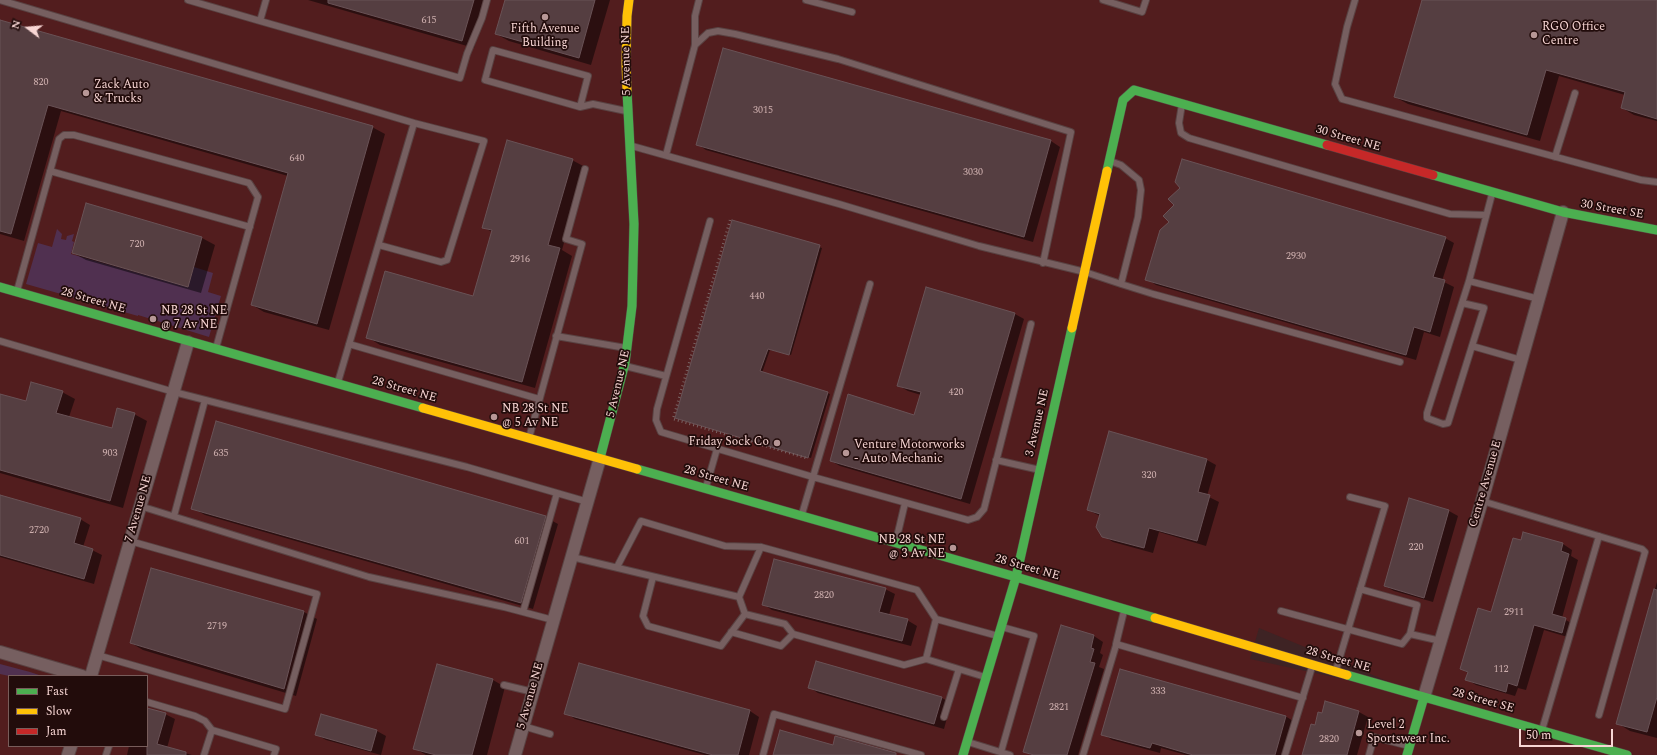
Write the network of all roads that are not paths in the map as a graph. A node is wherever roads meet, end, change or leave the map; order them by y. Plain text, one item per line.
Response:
1 (0, 0) edge
2 (188, 0) edge
3 (266, 0) edge
4 (487, 0) edge
5 (629, 0) edge
6 (699, 0) edge
7 (806, 0) edge
8 (1106, 0) edge
9 (1146, 0) edge
10 (1354, 0) edge
11 (852, 12) dead end
12 (260, 22) junction
13 (695, 45) junction
14 (1575, 93) dead end
15 (1128, 96) joint
16 (1182, 104) junction
17 (580, 107) junction
18 (628, 112) junction
19 (414, 123) junction
20 (630, 145) junction
21 (666, 155) junction
22 (1555, 157) junction
23 (1110, 162) junction
24 (585, 169) dead end
25 (50, 171) junction
26 (1657, 182) edge
27 (1492, 192) junction
28 (1563, 212) junction
29 (1486, 215) junction
30 (710, 221) dead end
31 (250, 227) junction
32 (1657, 230) edge
33 (379, 245) junction
34 (1043, 263) junction
35 (1085, 272) junction
36 (1469, 281) junction
37 (870, 284) dead end
38 (1122, 284) junction
39 (0, 287) edge
40 (17, 292) junction
41 (1538, 299) junction
42 (1462, 303) junction
43 (1031, 324) dead end
44 (556, 336) junction
45 (0, 341) edge
46 (188, 342) junction
47 (349, 344) junction
48 (1472, 346) junction
49 (627, 348) junction
50 (216, 349) junction
51 (1521, 360) junction
52 (1400, 362) dead end
53 (624, 366) junction
54 (666, 376) junction
55 (338, 384) junction
56 (174, 392) junction
57 (539, 399) junction
58 (205, 400) junction
59 (529, 438) junction
60 (717, 449) junction
61 (600, 458) junction
62 (996, 460) junction
63 (1040, 471) junction
64 (813, 477) junction
65 (705, 488) junction
66 (557, 493) junction
67 (1350, 497) dead end
68 (1482, 501) junction
69 (588, 502) junction
70 (905, 503) junction
71 (140, 506) junction
72 (174, 516) junction
73 (802, 516) junction
74 (1599, 536) junction
75 (130, 541) junction
76 (896, 543) junction
77 (761, 547) junction
78 (572, 557) junction
79 (617, 567) junction
80 (653, 576) junction
81 (1016, 577) junction
82 (1360, 589) junction
83 (739, 598) junction
84 (1124, 609) junction
85 (1281, 611) dead end
86 (523, 612) junction
87 (745, 614) junction
88 (936, 619) junction
89 (553, 620) junction
90 (1001, 627) junction
91 (1348, 629) junction
92 (731, 632) junction
93 (792, 634) junction
94 (1410, 634) junction
95 (998, 636) junction
96 (1441, 641) junction
97 (1117, 642) junction
98 (0, 652) edge
99 (97, 655) junction
100 (926, 659) junction
101 (1313, 665) junction
102 (959, 669) junction
103 (1335, 672) junction
104 (79, 675) edge
105 (91, 675) edge
106 (986, 677) junction
107 (504, 685) dead end
108 (533, 692) junction
109 (1424, 696) junction
110 (1303, 698) junction
111 (148, 702) edge
112 (1599, 715) dead end
113 (944, 717) dead end
114 (523, 726) junction
115 (212, 730) junction
116 (1542, 731) junction
117 (550, 734) dead end
118 (967, 742) junction
119 (1409, 751) edge
120 (1001, 752) junction
121 (204, 755) edge
122 (274, 755) edge
123 (515, 755) edge
124 (763, 755) edge
125 (921, 755) edge
126 (963, 755) edge
127 (1010, 755) edge
128 (1083, 755) edge
129 (1285, 755) edge
130 (1369, 755) edge
131 (1627, 755) edge

1 - 19 lane
2 - 12 lane
3 - 12 lane
4 - 12 lane
5 - 18 street, 5 Avenue NE
6 - 13 lane
7 - 11 lane
8 - 9 lane
10 - 22 lane
13 - 21 lane
13 - 34 lane
14 - 22 lane
15 - 16 street, 30 Street NE
15 - 23 street, 3 Avenue NE
16 - 27 street, 30 Street NE
16 - 29 lane
17 - 17 lane
17 - 18 lane
18 - 20 street, 5 Avenue NE
19 - 33 lane
19 - 33 lane
20 - 21 lane
20 - 49 street, 5 Avenue NE
21 - 34 lane
22 - 26 lane
23 - 35 street, 3 Avenue NE
23 - 38 lane
24 - 44 lane
25 - 31 lane
25 - 31 lane
25 - 40 lane
27 - 28 street, 30 Street NE
27 - 29 lane
28 - 32 street, 30 Street SE
28 - 41 street, Centre Avenue E
29 - 36 lane
30 - 54 lane
31 - 50 lane
33 - 47 lane
34 - 35 lane
35 - 38 lane
35 - 63 street, 3 Avenue NE
36 - 41 lane
36 - 42 lane
37 - 64 lane
38 - 52 lane
39 - 40 street, 28 Street NE
40 - 46 street, 28 Street NE
41 - 51 street, Centre Avenue E
42 - 48 lane
42 - 48 lane
43 - 62 lane
44 - 49 lane
44 - 57 lane
45 - 56 lane
46 - 50 street, 28 Street NE
46 - 56 street, 7 Avenue NE
47 - 55 lane
47 - 57 lane
48 - 51 lane
49 - 53 street, 5 Avenue NE
50 - 55 street, 28 Street NE
51 - 68 street, Centre Avenue E
53 - 54 lane
53 - 61 street, 5 Avenue NE
54 - 60 lane
55 - 59 street, 28 Street NE
56 - 58 lane
56 - 71 street, 7 Avenue NE
57 - 59 lane
58 - 66 lane
58 - 72 lane
59 - 61 street, 28 Street NE
60 - 64 lane
60 - 65 lane
61 - 65 street, 28 Street NE
61 - 69 street, 5 Avenue NE
62 - 63 lane
62 - 70 lane
63 - 81 street, 3 Avenue NE
64 - 70 lane
64 - 73 lane
65 - 73 street, 28 Street NE
66 - 69 lane
66 - 86 lane
67 - 82 lane
68 - 74 lane
68 - 96 street, Centre Avenue E
69 - 78 street, 5 Avenue NE
70 - 76 lane
71 - 72 lane
71 - 75 street, 7 Avenue NE
72 - 86 lane
73 - 76 street, 28 Street NE
74 - 112 lane
74 - 116 lane
75 - 99 street, 7 Avenue NE
75 - 99 lane
76 - 81 street, 28 Street NE
77 - 79 lane
77 - 83 lane
77 - 88 lane
78 - 79 lane
78 - 89 street, 5 Avenue NE
79 - 80 lane
80 - 83 lane
80 - 92 lane
81 - 84 street, 28 Street NE
81 - 90 street, 3 Avenue NE
82 - 91 lane
82 - 94 lane
83 - 87 lane
84 - 97 lane
84 - 101 street, 28 Street NE
85 - 91 lane
86 - 89 lane
87 - 92 lane
87 - 93 lane
88 - 95 lane
88 - 100 lane
89 - 108 street, 5 Avenue NE
90 - 95 street, 3 Avenue NE
90 - 120 lane
91 - 94 lane
91 - 103 lane
92 - 93 lane
93 - 100 lane
94 - 96 lane
95 - 106 street, 3 Avenue NE
96 - 109 street, Centre Avenue E
97 - 110 lane
97 - 128 lane
98 - 104 street
99 - 105 street, 7 Avenue NE
100 - 102 lane
101 - 103 street, 28 Street NE
101 - 110 lane
102 - 106 lane
102 - 113 lane
103 - 109 street, 28 Street NE
106 - 118 street, 3 Avenue NE
107 - 108 lane
108 - 114 street, 5 Avenue NE
109 - 116 street, 28 Street SE
109 - 119 street, Centre Avenue E
110 - 129 lane
111 - 115 lane
114 - 117 lane
114 - 123 street, 5 Avenue NE
115 - 121 lane
115 - 122 lane
116 - 131 street, 28 Street SE
118 - 120 lane
118 - 126 street, 3 Avenue NE
119 - 130 lane
120 - 127 lane
124 - 125 lane

